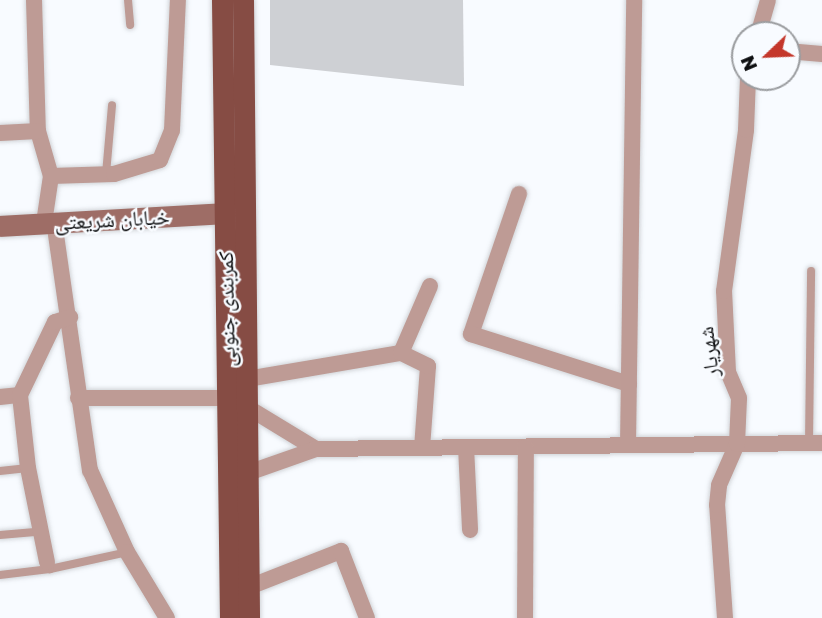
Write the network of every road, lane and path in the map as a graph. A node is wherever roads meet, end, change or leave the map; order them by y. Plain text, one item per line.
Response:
1 (34, 0) edge
2 (128, 0) edge
3 (178, 0) edge
4 (222, 0) edge
5 (243, 0) edge
6 (634, 0) edge
7 (768, 0) edge
8 (762, 21) edge
9 (130, 25) dead end
10 (801, 52) edge
11 (822, 54) edge
12 (747, 91) edge
13 (112, 105) dead end
14 (38, 131) junction
15 (0, 133) edge
16 (106, 174) junction
17 (51, 176) junction
18 (519, 194) dead end
19 (235, 212) junction
20 (49, 222) junction
21 (0, 226) edge
22 (811, 271) dead end
23 (430, 286) dead end
24 (70, 317) junction
25 (401, 353) junction
26 (247, 379) junction
27 (629, 384) junction
28 (20, 395) junction
29 (0, 397) edge
30 (78, 398) junction
31 (227, 398) junction
32 (247, 407) junction
33 (816, 443) edge
34 (737, 444) junction
35 (628, 445) junction
36 (466, 447) junction
37 (526, 447) junction
38 (422, 448) junction
39 (316, 449) junction
40 (28, 468) junction
41 (0, 471) edge
42 (248, 473) junction
43 (470, 530) dead end
44 (38, 532) junction
45 (0, 535) edge
46 (127, 552) junction
47 (49, 565) junction
48 (0, 575) edge
49 (249, 587) junction
50 (167, 618) edge
51 (230, 618) edge
52 (249, 618) edge
53 (367, 618) edge
54 (525, 618) edge
55 (725, 618) edge

1 - 14 street
2 - 9 lane
3 - 16 street
4 - 19 main road, کمربندی جنوبی
5 - 19 main road, کمربندی جنوبی
6 - 27 street
7 - 8 street
10 - 11 street
12 - 34 street, شهریار
13 - 16 lane
14 - 15 street
14 - 17 street
16 - 17 street
17 - 20 street
18 - 27 street
19 - 20 main road, خیابان شریعتی
19 - 26 main road, کمربندی جنوبی
19 - 31 main road, کمربندی جنوبی
20 - 21 main road, خیابان شریعتی
20 - 24 street
22 - 33 lane
23 - 25 street
24 - 28 street
24 - 30 street
25 - 26 street
25 - 38 street
26 - 32 main road, کمربندی جنوبی
27 - 35 street
28 - 29 street
28 - 40 street
30 - 31 street
30 - 46 street
31 - 51 main road, کمربندی جنوبی
32 - 39 street
32 - 42 main road, کمربندی جنوبی
33 - 34 street
34 - 35 street
34 - 55 street, شهریار
35 - 37 street
36 - 37 street
36 - 38 street
36 - 43 street
37 - 54 street
38 - 39 street
39 - 42 street
40 - 41 lane
40 - 44 street
42 - 49 main road, کمربندی جنوبی
44 - 45 lane
44 - 47 street
46 - 47 lane
46 - 50 street
47 - 48 lane
49 - 52 main road, کمربندی جنوبی
49 - 53 street

